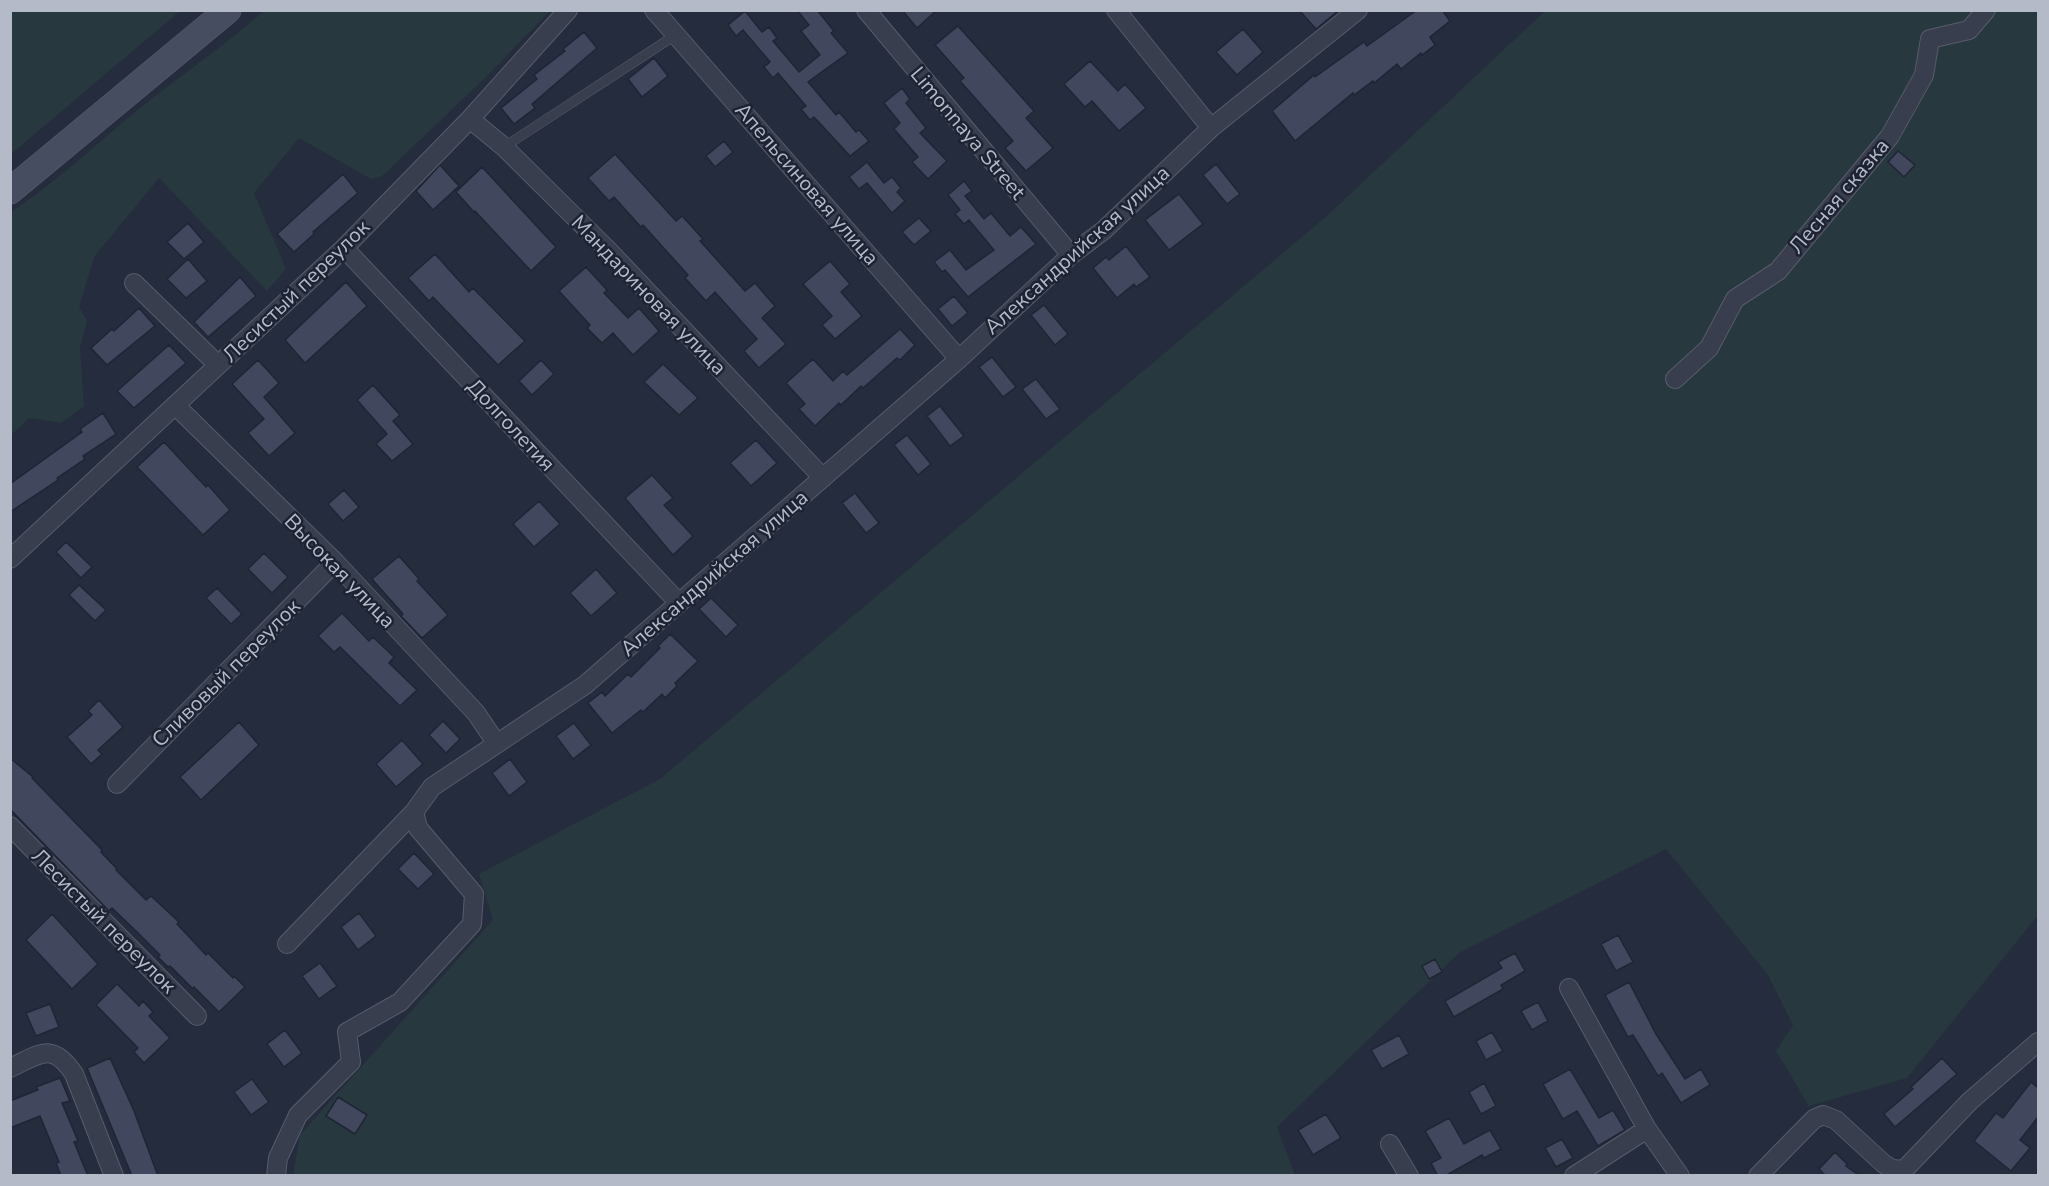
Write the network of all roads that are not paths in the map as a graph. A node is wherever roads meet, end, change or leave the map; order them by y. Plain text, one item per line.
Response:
1 (228, 10) edge
2 (568, 10) edge
3 (654, 10) edge
4 (866, 10) edge
5 (1116, 10) edge
6 (1358, 10) edge
7 (1986, 10) edge
8 (677, 34) junction
9 (470, 119) junction
10 (1211, 128) junction
11 (504, 147) junction
12 (10, 191) edge
13 (344, 248) junction
14 (1071, 255) junction
15 (134, 283) dead end
16 (959, 359) junction
17 (218, 365) junction
18 (1675, 379) dead end
19 (175, 405) junction
20 (823, 478) junction
21 (10, 559) edge
22 (335, 562) junction
23 (679, 603) junction
24 (497, 744) junction
25 (117, 784) dead end
26 (414, 812) junction
27 (10, 826) edge
28 (287, 944) dead end
29 (1569, 988) dead end
30 (197, 1016) dead end
31 (2038, 1042) edge
32 (10, 1068) edge
33 (1647, 1129) junction
34 (1390, 1144) dead end
35 (1905, 1173) edge
36 (114, 1176) edge
37 (276, 1176) edge
38 (1409, 1176) edge
39 (1574, 1176) edge
40 (1680, 1176) edge
41 (1758, 1176) edge

1 - 12 main road
2 - 9 street, Лесистый переулок
3 - 8 street, Апельсиновая улица
4 - 14 street, Limonnaya Street
5 - 10 street
6 - 10 street, Александрийская улица
7 - 18 street, Лесная сказка
8 - 11 lane
8 - 16 street, Апельсиновая улица
9 - 11 street, Мандариновая улица
9 - 13 street, Лесистый переулок
10 - 14 street, Александрийская улица
11 - 20 street, Мандариновая улица
13 - 17 street, Лесистый переулок
13 - 23 street, Долголетия
14 - 16 street, Александрийская улица
15 - 17 street
16 - 20 street, Александрийская улица
17 - 19 street, Лесистый переулок
19 - 21 street, Лесистый переулок
19 - 22 street, Высокая улица
20 - 23 street, Александрийская улица
22 - 24 street, Высокая улица
22 - 25 street, Сливовый переулок
23 - 24 street, Александрийская улица
24 - 26 street, Александрийская улица
26 - 28 street, Александрийская улица
26 - 37 street
27 - 30 street, Лесистый переулок
29 - 33 street
31 - 35 street
32 - 36 street
33 - 39 street
33 - 40 street
34 - 38 street
35 - 41 street

